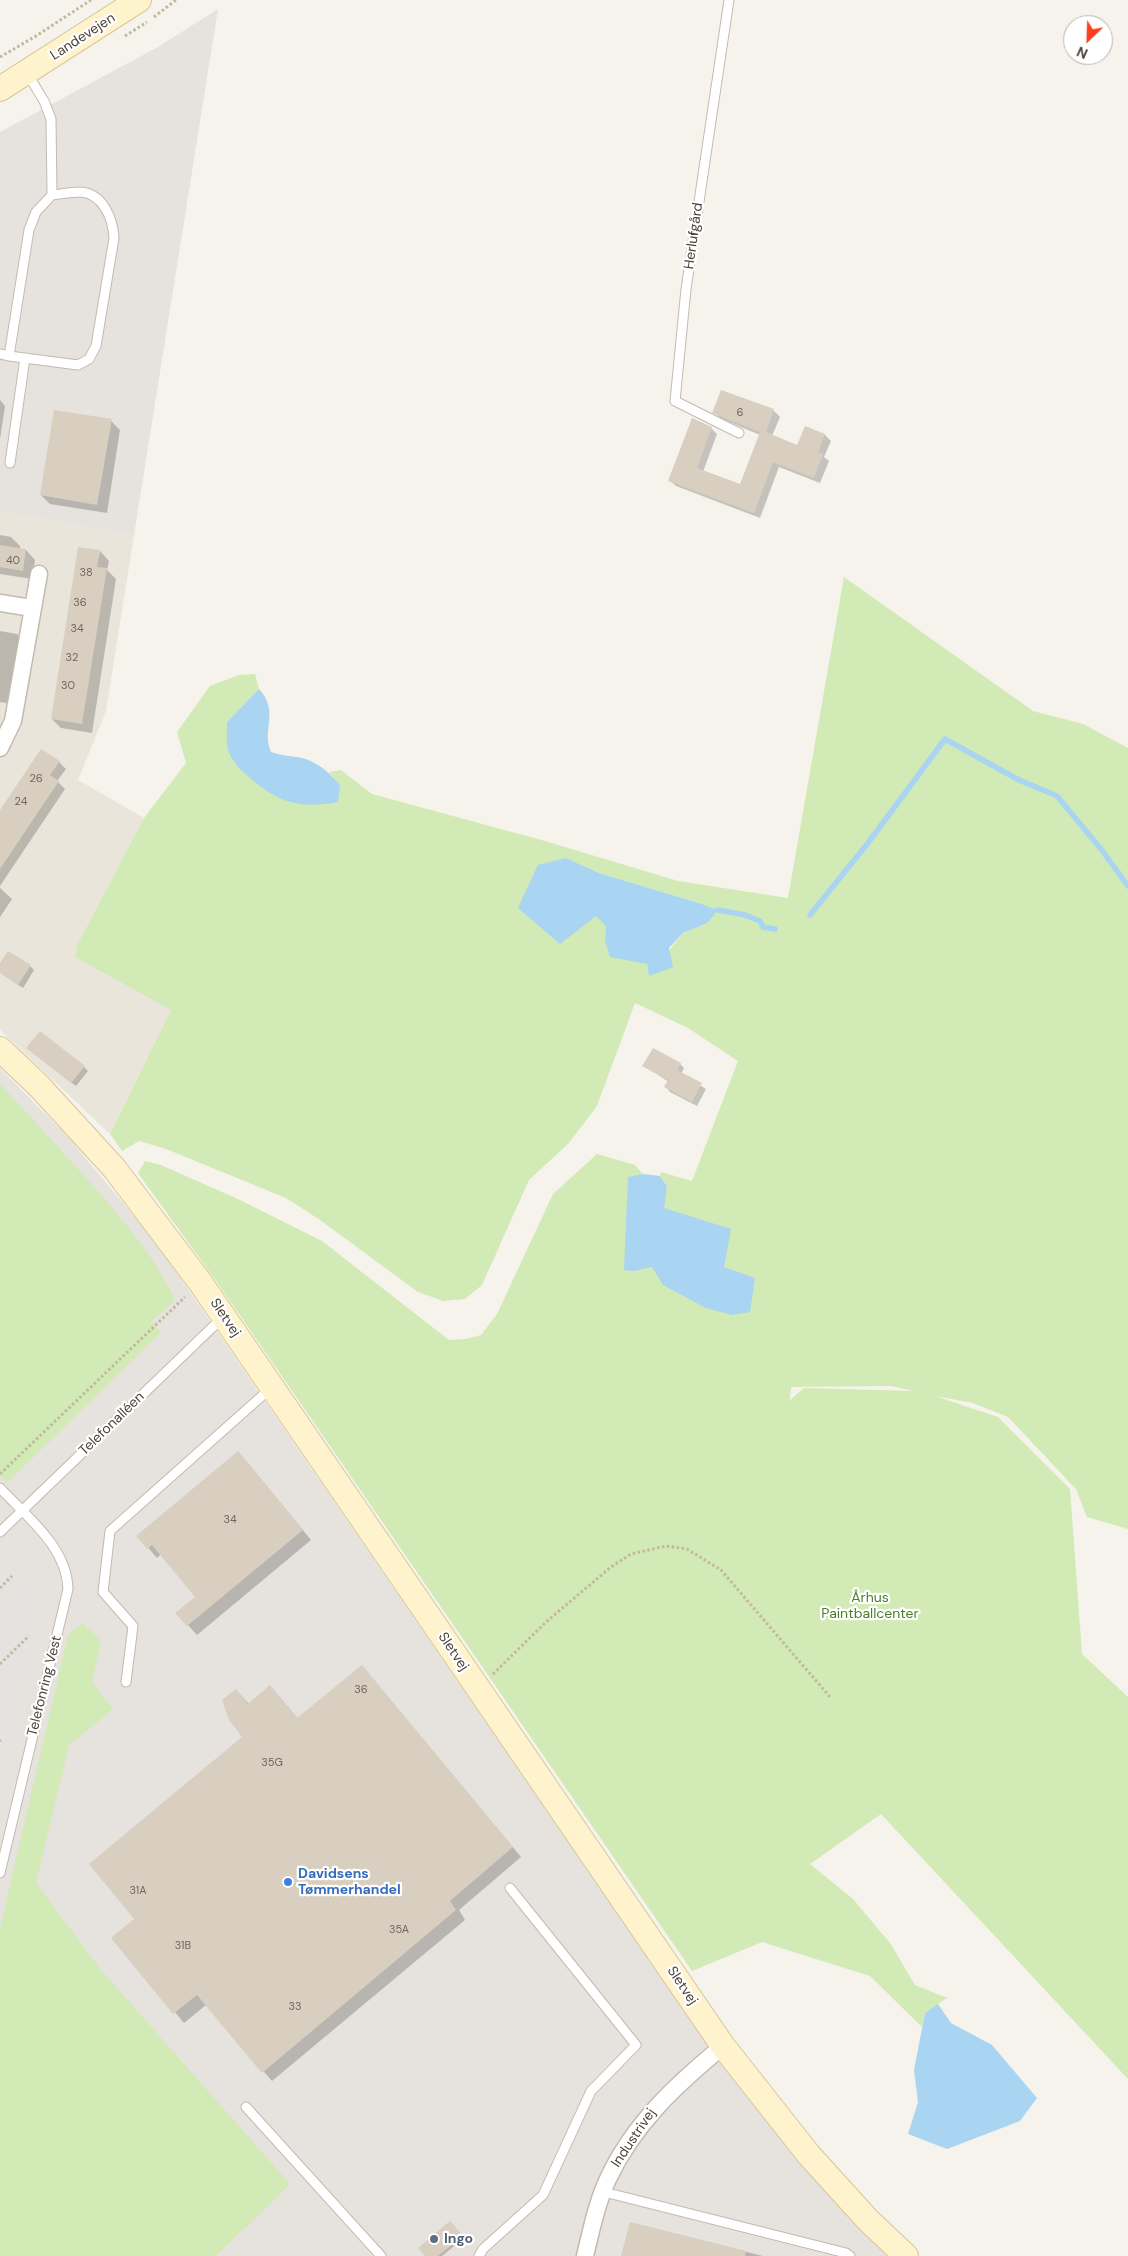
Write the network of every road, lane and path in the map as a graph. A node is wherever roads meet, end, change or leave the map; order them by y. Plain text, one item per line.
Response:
1 (91, 0) edge
2 (139, 0) edge
3 (729, 0) edge
4 (0, 57) edge
5 (27, 73) junction
6 (0, 84) edge
7 (0, 89) edge
8 (52, 194) junction
9 (4, 355) edge
10 (25, 358) junction
11 (739, 433) dead end
12 (10, 463) dead end
13 (39, 574) dead end
14 (0, 603) edge
15 (32, 608) junction
16 (0, 748) edge
17 (0, 1049) edge
18 (200, 1282) junction
19 (224, 1316) junction
20 (272, 1387) junction
21 (0, 1475) edge
22 (0, 1488) edge
23 (21, 1511) junction
24 (0, 1532) edge
25 (12, 1576) dead end
26 (0, 1588) edge
27 (29, 1636) dead end
28 (0, 1664) edge
29 (126, 1682) dead end
30 (478, 1688) junction
31 (830, 1697) dead end
32 (0, 1873) edge
33 (510, 1888) dead end
34 (723, 2046) junction
35 (246, 2107) dead end
36 (604, 2192) junction
37 (381, 2256) edge
38 (479, 2256) edge
39 (585, 2256) edge
40 (850, 2256) edge
41 (906, 2256) edge

1 - 4 path
2 - 5 street, Landevejen
3 - 11 lane, Herlufgård
5 - 6 street, Landevejen
5 - 7 street, Landevejen
5 - 8 lane
8 - 9 lane
8 - 10 lane
9 - 10 lane
10 - 12 lane
13 - 15 street
14 - 15 street
15 - 16 street
17 - 18 street, Sletvej
18 - 19 street, Sletvej
18 - 21 path
19 - 20 street, Sletvej
19 - 23 lane, Telefonalléen
20 - 29 lane
20 - 30 street, Sletvej
22 - 23 lane, Telefonring Vest
23 - 24 lane, Telefonalléen
23 - 32 lane, Telefonring Vest
25 - 26 path
27 - 28 path
30 - 31 path
30 - 34 street, Sletvej
33 - 38 lane
34 - 36 street, Industrivej
34 - 41 street, Sletvej
35 - 37 lane
36 - 39 street, Industrivej
36 - 40 lane

